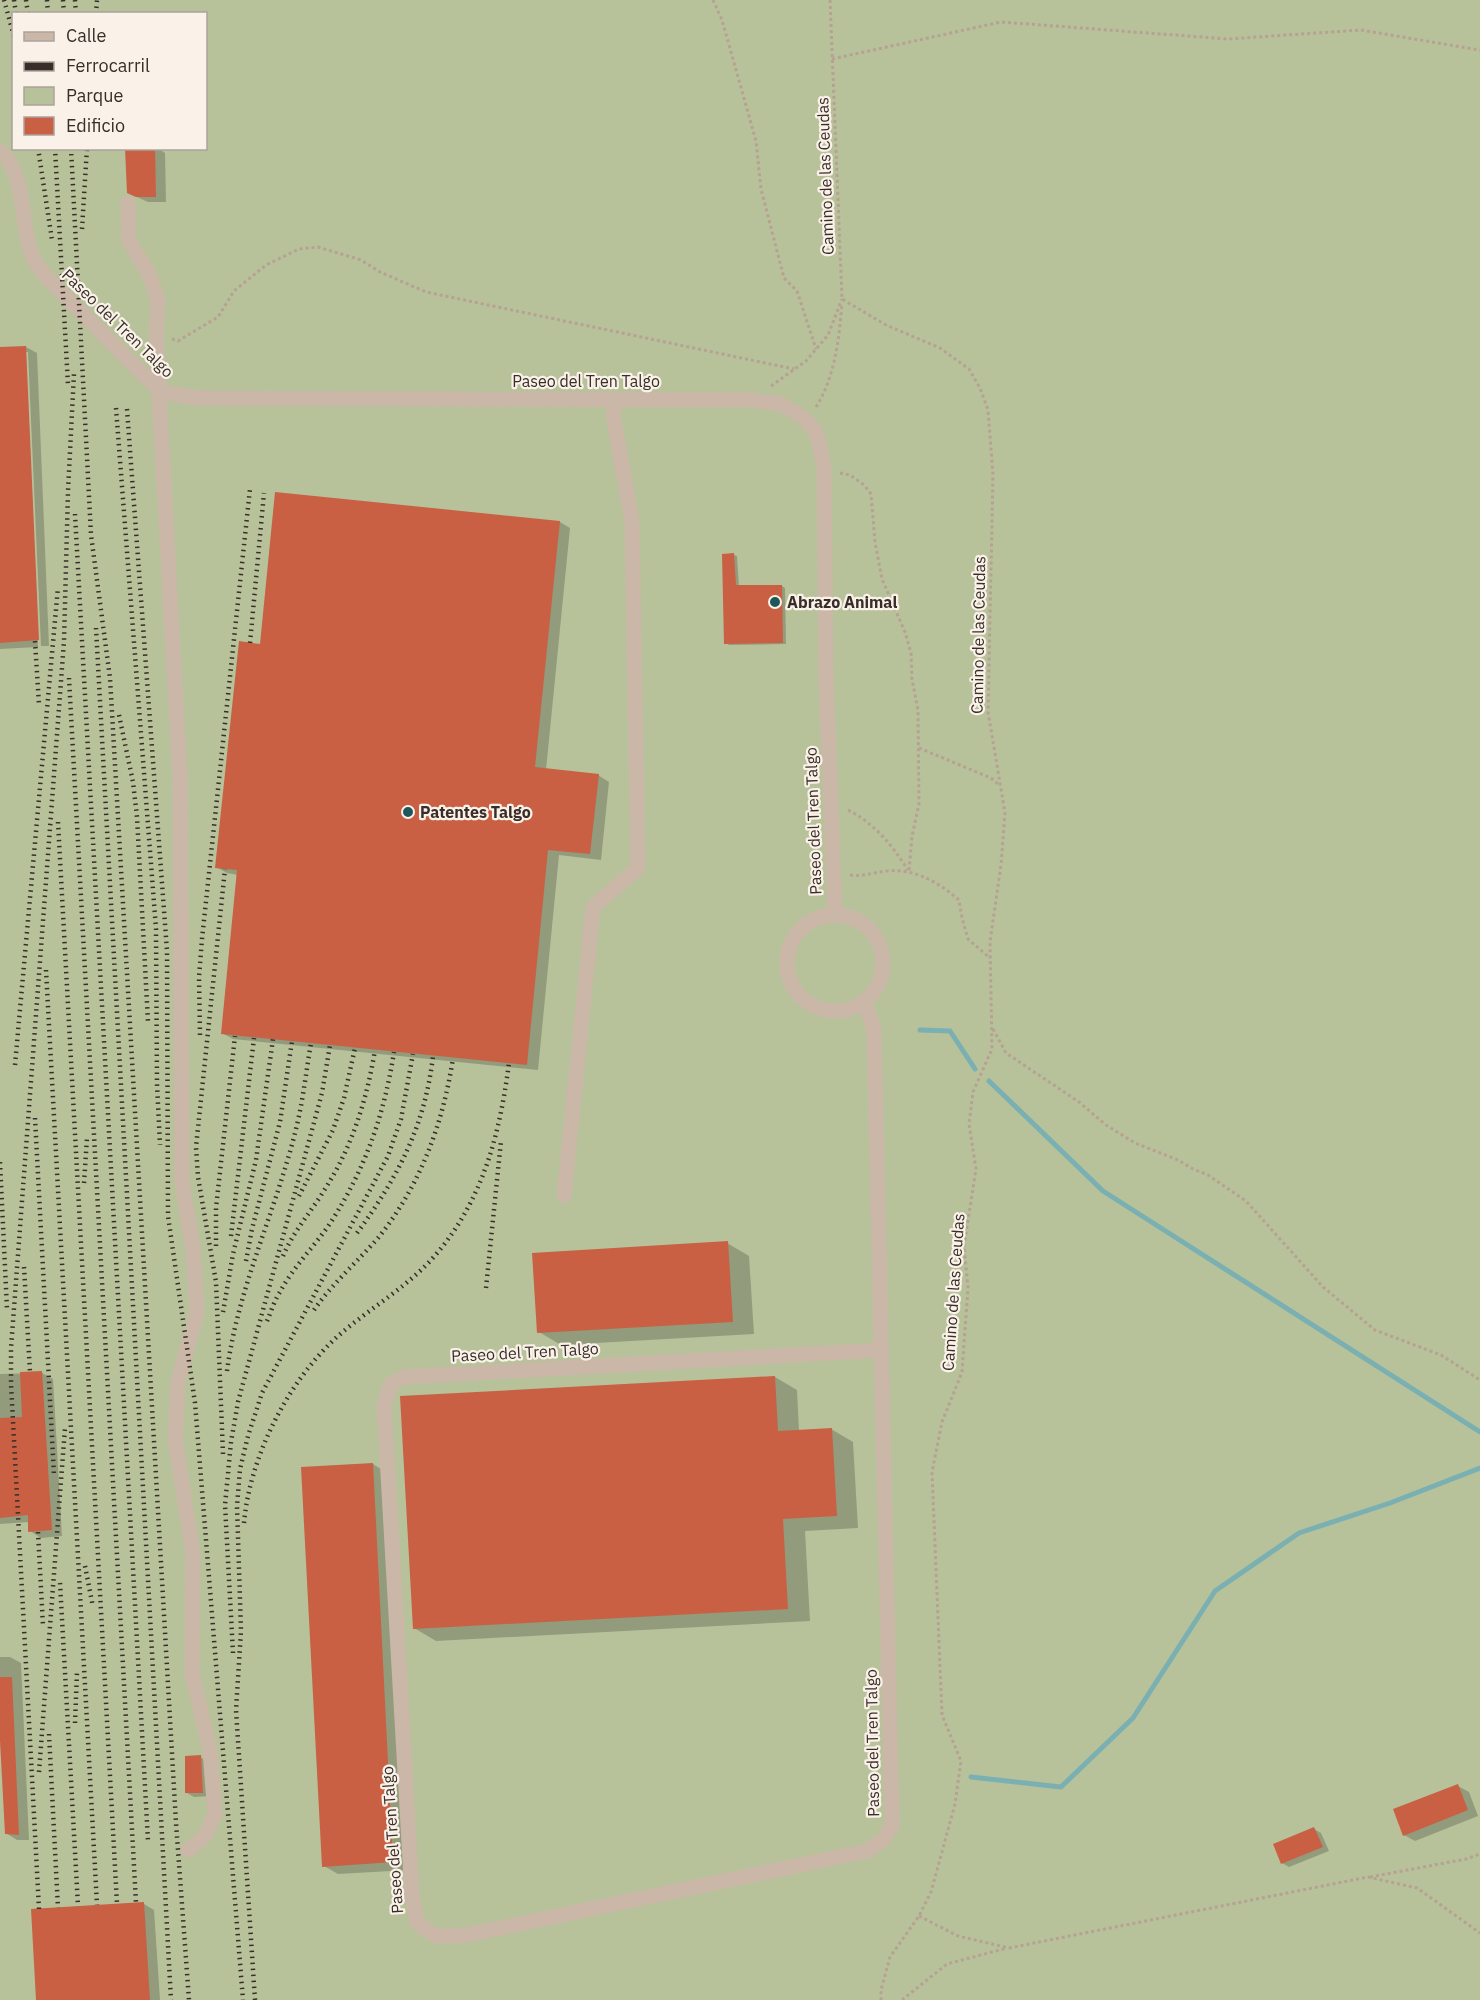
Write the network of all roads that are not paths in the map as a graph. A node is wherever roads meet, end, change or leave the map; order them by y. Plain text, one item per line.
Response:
1 (0, 151) edge
2 (128, 203) dead end
3 (161, 392) junction
4 (613, 399) junction
5 (835, 915) junction
6 (864, 1001) junction
7 (564, 1196) dead end
8 (882, 1350) junction
9 (188, 1850) dead end

1 - 3 street, Paseo del Tren Talgo
2 - 3 street
3 - 4 street, Paseo del Tren Talgo
3 - 9 street
4 - 5 street, Paseo del Tren Talgo
4 - 7 street
5 - 6 street
5 - 6 street
6 - 8 street, Paseo del Tren Talgo
8 - 8 street, Paseo del Tren Talgo

